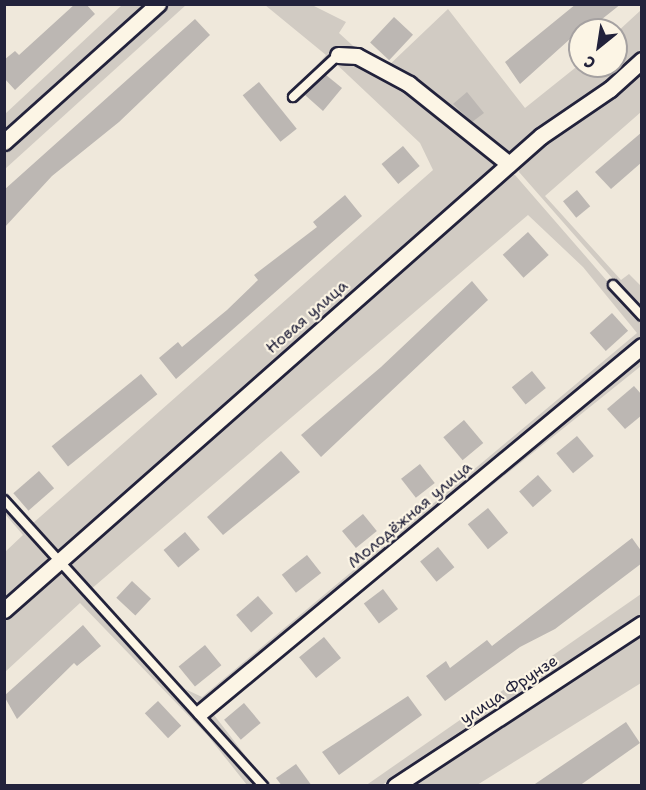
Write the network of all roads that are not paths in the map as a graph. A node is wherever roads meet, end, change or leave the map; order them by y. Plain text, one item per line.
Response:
1 (158, 4) edge
2 (338, 55) joint
3 (642, 60) edge
4 (293, 96) dead end
5 (4, 142) edge
6 (509, 164) junction
7 (613, 285) dead end
8 (642, 316) edge
9 (642, 346) edge
10 (4, 500) edge
11 (57, 560) junction
12 (4, 610) edge
13 (642, 624) edge
14 (201, 712) junction
15 (263, 786) edge
16 (395, 786) edge

1 - 5 street
2 - 4 lane
2 - 6 street
3 - 6 street, Новая улица
6 - 11 street, Новая улица
7 - 8 lane
9 - 14 street, Молодёжная улица
10 - 11 lane
11 - 12 street, Новая улица
11 - 14 lane
13 - 16 street, улица Фрунзе
14 - 15 lane

